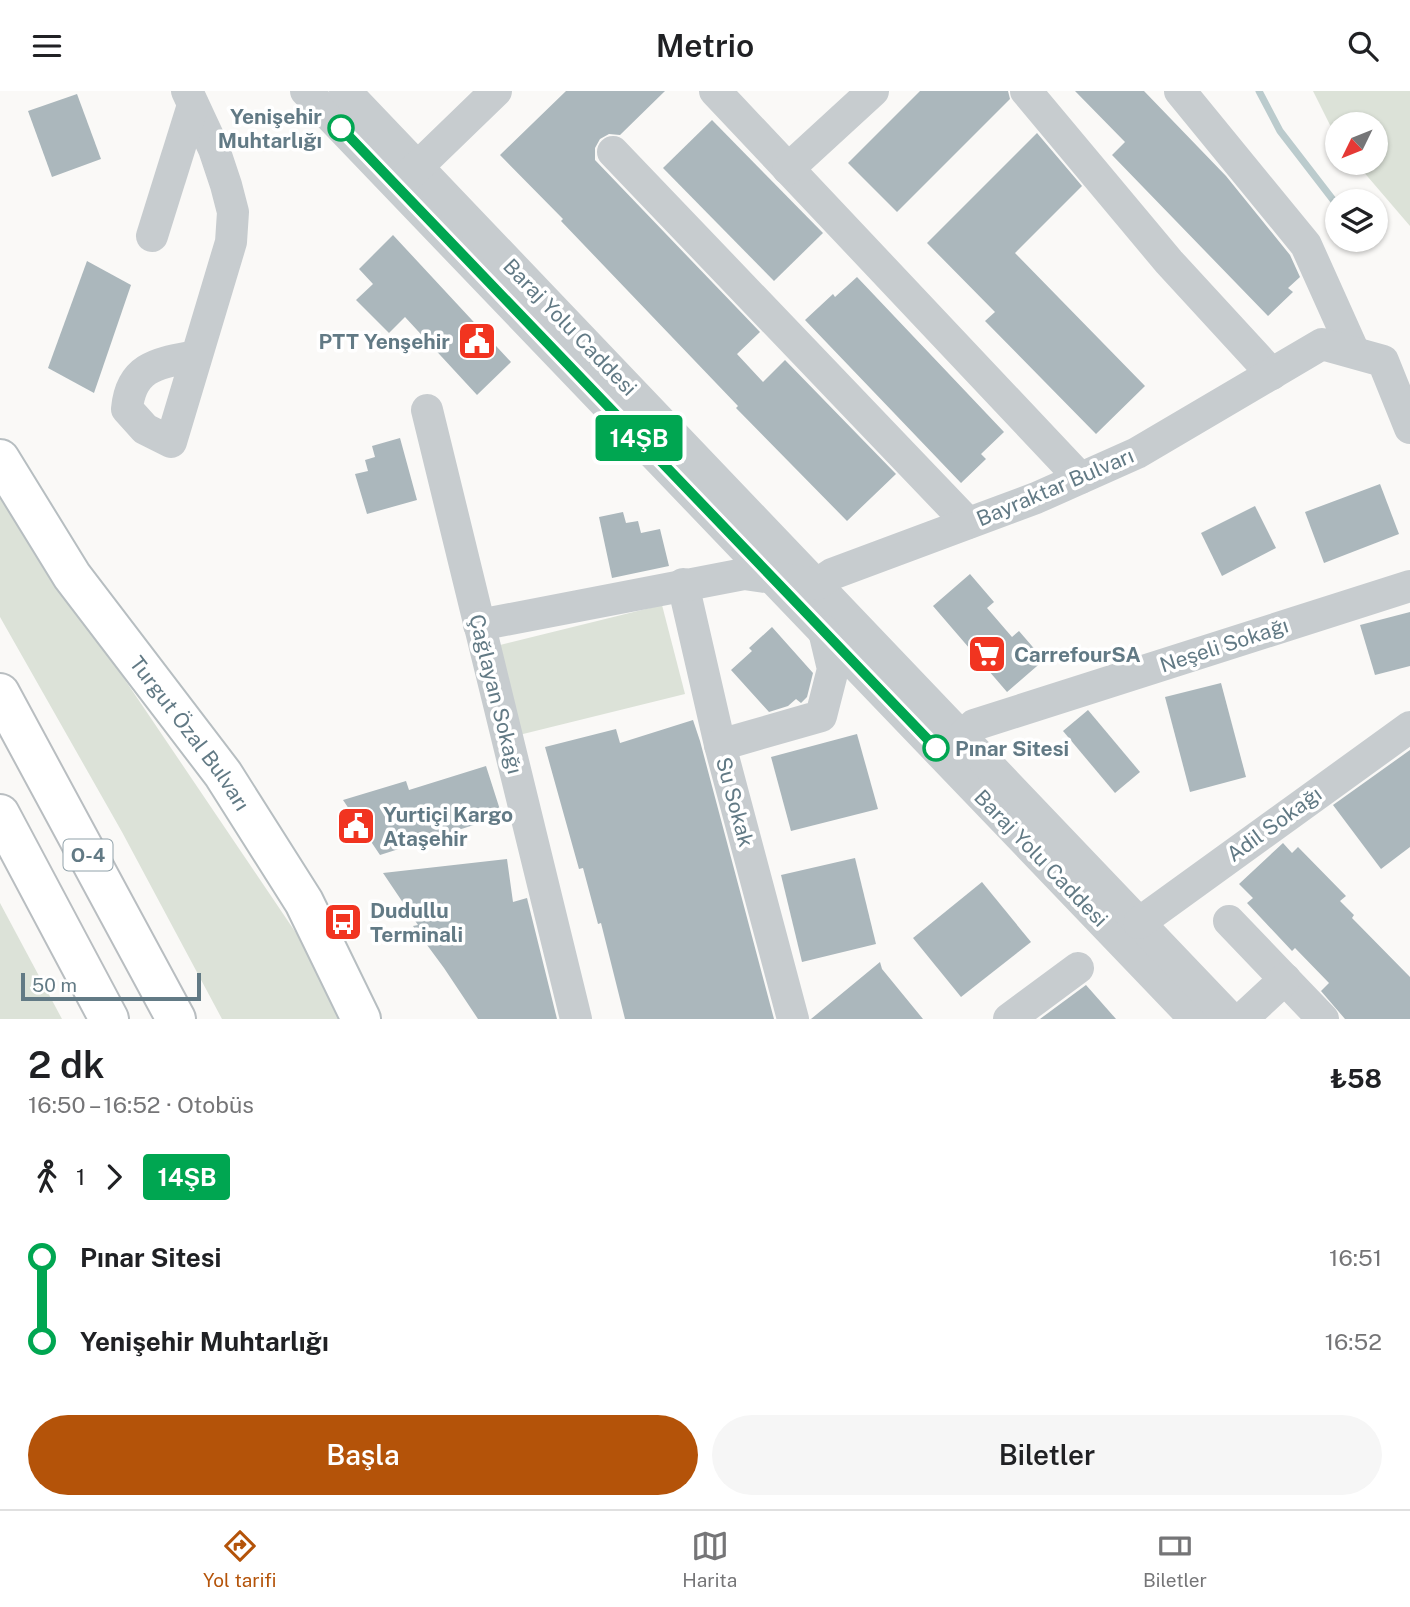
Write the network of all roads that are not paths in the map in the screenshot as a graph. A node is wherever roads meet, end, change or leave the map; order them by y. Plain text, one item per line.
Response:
1 (306, 91) edge
2 (345, 91) edge
3 (496, 91) edge
4 (715, 91) edge
5 (873, 91) edge
6 (1026, 91) edge
7 (1180, 91) edge
8 (190, 98) edge
9 (613, 152) dead end
10 (788, 169) junction
11 (407, 178) junction
12 (152, 236) dead end
13 (1354, 352) junction
14 (196, 356) dead end
15 (1272, 374) junction
16 (427, 410) dead end
17 (1410, 428) edge
18 (0, 459) edge
19 (1080, 478) junction
20 (968, 523) junction
21 (771, 576) junction
22 (683, 584) junction
23 (817, 584) junction
24 (1410, 586) edge
25 (479, 625) junction
26 (824, 631) junction
27 (0, 693) edge
28 (1410, 727) edge
29 (962, 737) junction
30 (720, 745) junction
31 (0, 814) edge
32 (1229, 921) dead end
33 (1139, 923) junction
34 (1078, 968) dead end
35 (1284, 979) junction
36 (109, 1019) edge
37 (176, 1019) edge
38 (361, 1019) edge
39 (576, 1019) edge
40 (793, 1019) edge
41 (1009, 1019) edge
42 (1195, 1019) edge
43 (1231, 1019) edge
44 (1242, 1019) edge
45 (1323, 1019) edge

1 - 11 street, Baraj Yolu Caddesi
2 - 11 street, Baraj Yolu Caddesi
3 - 11 street
4 - 10 street
5 - 10 street
6 - 15 street
7 - 13 street
8 - 12 street
8 - 14 street
9 - 20 street
10 - 19 street
11 - 21 street, Baraj Yolu Caddesi
11 - 23 street, Baraj Yolu Caddesi
13 - 15 street, Bayraktar Bulvarı
13 - 17 street
15 - 19 street, Bayraktar Bulvarı
16 - 25 street, Çağlayan Sokağı
18 - 38 main road, Turgut Özal Bulvarı
19 - 20 street, Bayraktar Bulvarı
20 - 23 street, Bayraktar Bulvarı
21 - 22 street
21 - 23 street
21 - 26 street, Baraj Yolu Caddesi
22 - 25 street
22 - 30 street, Su Sokak
23 - 26 street
23 - 29 street, Baraj Yolu Caddesi
24 - 29 street, Neşeli Sokağı
25 - 39 street, Çağlayan Sokağı
26 - 30 street
26 - 42 street, Baraj Yolu Caddesi
27 - 37 main road, O-4
28 - 33 street, Adil Sokağı
29 - 33 street, Baraj Yolu Caddesi
30 - 40 street, Su Sokak
31 - 36 main road, O-4
32 - 35 street
33 - 43 street, Baraj Yolu Caddesi
34 - 41 street
35 - 44 street
35 - 45 street

